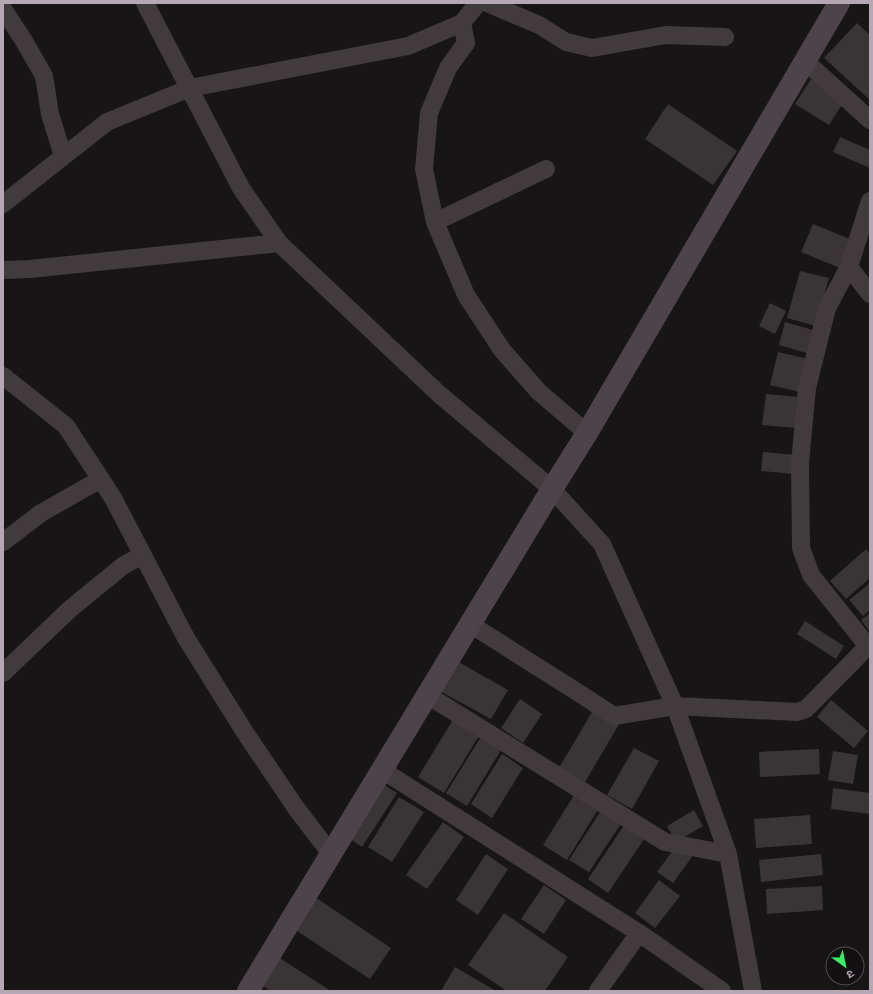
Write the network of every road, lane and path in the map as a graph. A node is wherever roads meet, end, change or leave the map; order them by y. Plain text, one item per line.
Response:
1 (145, 3) edge
2 (478, 3) edge
3 (487, 3) edge
4 (839, 3) edge
5 (3, 9) edge
6 (462, 23) junction
7 (725, 37) dead end
8 (805, 61) junction
9 (190, 88) junction
10 (870, 120) edge
11 (63, 156) junction
12 (546, 169) dead end
13 (870, 201) edge
14 (3, 202) edge
15 (435, 222) junction
16 (279, 243) junction
17 (849, 268) junction
18 (3, 270) edge
19 (870, 294) edge
20 (3, 376) edge
21 (587, 433) junction
22 (101, 479) junction
23 (552, 489) junction
24 (3, 542) edge
25 (143, 555) junction
26 (470, 624) junction
27 (869, 648) edge
28 (3, 673) edge
29 (427, 695) junction
30 (675, 706) junction
31 (382, 770) junction
32 (331, 854) junction
33 (728, 854) junction
34 (639, 933) junction
35 (248, 991) edge
36 (598, 991) edge
37 (722, 991) edge
38 (753, 991) edge

1 - 9 street
2 - 6 street
3 - 7 street
4 - 8 main road
5 - 11 street
6 - 9 street
6 - 15 street
8 - 10 street
8 - 21 main road
9 - 11 street
9 - 16 street
11 - 14 street
12 - 15 street
13 - 17 street
15 - 21 street
16 - 18 street
16 - 23 street
17 - 19 street
17 - 27 street
20 - 22 street
21 - 23 main road
22 - 24 street
22 - 25 street
23 - 26 main road
23 - 30 street
25 - 28 street
25 - 32 street
26 - 29 main road
26 - 30 street
27 - 30 street
29 - 31 main road
29 - 33 street
30 - 33 street
31 - 32 main road
31 - 34 street
32 - 35 main road
33 - 38 street
34 - 36 street
34 - 37 street

